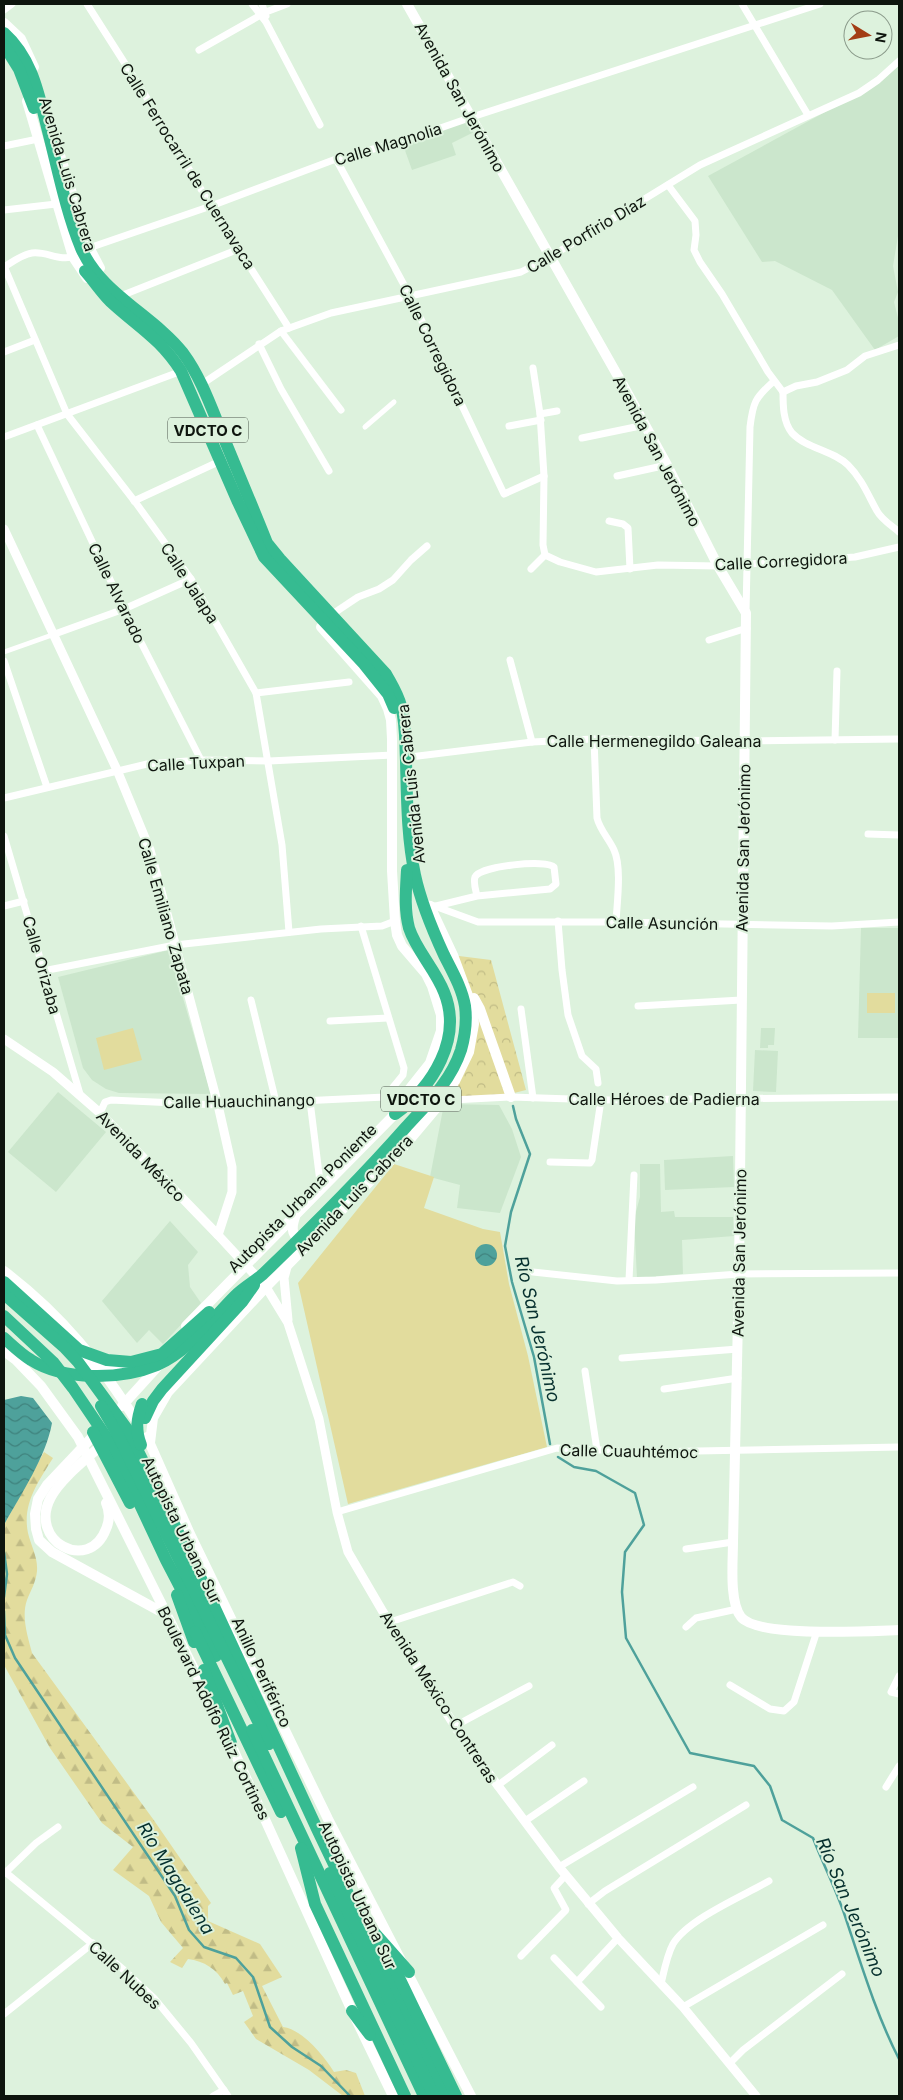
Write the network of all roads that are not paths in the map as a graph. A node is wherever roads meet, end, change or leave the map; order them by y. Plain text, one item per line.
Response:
1 (12, 4) edge
2 (87, 4) edge
3 (252, 4) edge
4 (262, 4) edge
5 (287, 4) edge
6 (408, 4) edge
7 (742, 4) edge
8 (820, 4) edge
9 (4, 10) edge
10 (262, 14) junction
11 (4, 23) edge
12 (755, 25) junction
13 (4, 34) edge
14 (4, 45) edge
15 (199, 50) dead end
16 (4, 53) edge
17 (899, 62) edge
18 (46, 106) junction
19 (30, 109) junction
20 (808, 115) junction
21 (472, 117) junction
22 (320, 125) dead end
23 (38, 139) junction
24 (4, 146) edge
25 (336, 159) junction
26 (668, 185) junction
27 (56, 204) junction
28 (211, 206) junction
29 (4, 210) edge
30 (89, 247) junction
31 (239, 249) junction
32 (73, 257) junction
33 (550, 257) junction
34 (4, 267) edge
35 (123, 295) junction
36 (410, 296) junction
37 (143, 312) junction
38 (155, 322) junction
39 (289, 328) junction
40 (281, 331) junction
41 (146, 334) junction
42 (35, 340) junction
43 (259, 344) junction
44 (899, 345) edge
45 (4, 352) edge
46 (533, 368) dead end
47 (179, 372) junction
48 (774, 381) junction
49 (202, 384) junction
50 (783, 392) junction
51 (394, 402) dead end
52 (341, 410) dead end
53 (557, 411) dead end
54 (67, 414) junction
55 (540, 417) junction
56 (37, 425) junction
57 (645, 425) junction
58 (509, 426) dead end
59 (365, 427) dead end
60 (4, 437) edge
61 (582, 438) dead end
62 (216, 464) junction
63 (666, 465) junction
64 (329, 471) dead end
65 (544, 476) junction
66 (617, 476) dead end
67 (134, 501) junction
68 (609, 521) dead end
69 (4, 529) edge
70 (899, 532) edge
71 (427, 546) dead end
72 (899, 547) edge
73 (545, 554) junction
74 (746, 564) junction
75 (718, 566) junction
76 (530, 569) dead end
77 (630, 569) junction
78 (191, 579) junction
79 (124, 609) junction
80 (334, 613) junction
81 (746, 614) junction
82 (747, 628) junction
83 (52, 635) junction
84 (709, 640) dead end
85 (4, 652) edge
86 (510, 660) dead end
87 (4, 661) edge
88 (837, 671) dead end
89 (349, 682) dead end
90 (256, 693) junction
91 (594, 738) junction
92 (899, 739) edge
93 (835, 740) junction
94 (745, 741) junction
95 (532, 742) junction
96 (392, 755) junction
97 (410, 757) junction
98 (201, 760) junction
99 (269, 761) junction
100 (117, 770) junction
101 (47, 787) junction
102 (4, 798) edge
103 (868, 834) dead end
104 (899, 835) edge
105 (4, 836) edge
106 (413, 869) junction
107 (392, 871) junction
108 (475, 896) junction
109 (24, 901) junction
110 (433, 905) junction
111 (4, 906) edge
112 (394, 921) junction
113 (558, 921) junction
114 (616, 922) junction
115 (899, 922) edge
116 (362, 926) junction
117 (742, 926) junction
118 (289, 932) junction
119 (397, 935) junction
120 (175, 945) junction
121 (44, 971) junction
122 (462, 977) junction
123 (250, 1000) dead end
124 (742, 1000) junction
125 (638, 1006) dead end
126 (521, 1009) dead end
127 (388, 1018) junction
128 (330, 1021) dead end
129 (5, 1043) edge
130 (465, 1060) junction
131 (598, 1083) dead end
132 (407, 1092) junction
133 (80, 1094) junction
134 (385, 1097) junction
135 (511, 1097) junction
136 (533, 1098) junction
137 (899, 1098) edge
138 (740, 1099) junction
139 (310, 1100) junction
140 (601, 1100) junction
141 (276, 1102) junction
142 (218, 1104) junction
143 (400, 1112) junction
144 (433, 1112) junction
145 (100, 1113) junction
146 (550, 1162) dead end
147 (634, 1175) dead end
148 (322, 1190) junction
149 (295, 1216) junction
150 (218, 1235) junction
151 (312, 1241) junction
152 (289, 1263) junction
153 (246, 1264) junction
154 (4, 1271) edge
155 (532, 1272) dead end
156 (899, 1273) edge
157 (739, 1274) junction
158 (629, 1280) junction
159 (4, 1282) edge
160 (263, 1282) junction
161 (4, 1288) edge
162 (4, 1294) edge
163 (4, 1303) edge
164 (4, 1316) edge
165 (288, 1323) junction
166 (4, 1324) edge
167 (77, 1338) junction
168 (6, 1344) edge
169 (738, 1349) junction
170 (167, 1356) junction
171 (622, 1358) dead end
172 (97, 1363) junction
173 (585, 1371) dead end
174 (738, 1378) junction
175 (664, 1390) dead end
176 (100, 1392) junction
177 (142, 1404) junction
178 (150, 1443) junction
179 (899, 1447) edge
180 (597, 1450) junction
181 (737, 1451) junction
182 (94, 1468) junction
183 (337, 1512) junction
184 (158, 1519) junction
185 (733, 1542) junction
186 (686, 1550) dead end
187 (520, 1586) dead end
188 (176, 1595) junction
189 (737, 1609) junction
190 (167, 1615) junction
191 (390, 1622) junction
192 (686, 1627) dead end
193 (899, 1630) edge
194 (817, 1631) junction
195 (899, 1676) edge
196 (730, 1684) dead end
197 (529, 1686) dead end
198 (899, 1694) edge
199 (274, 1724) junction
200 (455, 1726) junction
201 (231, 1743) junction
202 (552, 1745) dead end
203 (296, 1753) junction
204 (899, 1766) edge
205 (584, 1781) dead end
206 (497, 1786) junction
207 (693, 1786) dead end
208 (886, 1787) dead end
209 (292, 1793) junction
210 (746, 1805) dead end
211 (294, 1819) junction
212 (525, 1821) junction
213 (58, 1827) dead end
214 (318, 1831) junction
215 (559, 1867) junction
216 (5, 1872) edge
217 (566, 1875) junction
218 (769, 1881) dead end
219 (588, 1904) junction
220 (360, 1916) junction
221 (824, 1925) dead end
222 (618, 1938) junction
223 (93, 1944) junction
224 (521, 1956) dead end
225 (554, 1958) dead end
226 (408, 1972) junction
227 (842, 1974) dead end
228 (577, 1982) junction
229 (661, 1984) junction
230 (601, 2007) dead end
231 (683, 2007) junction
232 (352, 2011) junction
233 (4, 2014) edge
234 (730, 2063) junction
235 (226, 2093) edge
236 (213, 2096) edge
237 (394, 2096) edge
238 (406, 2096) edge
239 (417, 2096) edge
240 (424, 2096) edge
241 (434, 2096) edge
242 (445, 2096) edge
243 (456, 2096) edge
244 (471, 2096) edge
245 (756, 2096) edge

1 - 9 street
2 - 28 street, Calle Ferrocarril de Cuernavaca
3 - 10 street
4 - 10 street
5 - 10 street
6 - 21 main road, Avenida San Jerónimo
7 - 12 street
8 - 12 street, Calle Magnolia
10 - 15 street
10 - 22 street
11 - 18 main road, Avenida Luis Cabrera
12 - 20 street
12 - 21 street, Calle Magnolia
13 - 160 highway, Autopista Urbana Poniente / VDCTO C
14 - 106 highway, Autopista Urbana Poniente / VDCTO C
16 - 19 main road, Avenida Luis Cabrera
17 - 20 street, Calle Porfirio Díaz
18 - 19 main road
18 - 30 main road, Avenida Luis Cabrera
19 - 23 main road, Avenida Luis Cabrera
20 - 26 street, Calle Porfirio Díaz
21 - 25 street, Calle Magnolia
21 - 33 main road, Avenida San Jerónimo
23 - 24 street
23 - 27 main road, Avenida Luis Cabrera
25 - 28 street, Calle Magnolia
25 - 36 street, Calle Corregidora
26 - 33 street, Calle Porfirio Díaz
26 - 48 street
27 - 29 street
27 - 32 main road, Avenida Luis Cabrera
28 - 30 street, Calle Magnolia
28 - 31 street, Calle Ferrocarril de Cuernavaca
30 - 32 street, Calle Magnolia
30 - 35 main road, Avenida Luis Cabrera
31 - 35 street
31 - 39 street, Calle Ferrocarril de Cuernavaca
32 - 34 street
32 - 37 main road
32 - 41 main road, Avenida Luis Cabrera
33 - 36 street, Calle Porfirio Díaz
33 - 57 main road, Avenida San Jerónimo
34 - 42 street, Calle Jalapa
35 - 37 main road, Avenida Luis Cabrera
36 - 39 street, Calle Porfirio Díaz
36 - 65 street, Calle Corregidora
37 - 38 main road, Avenida Luis Cabrera
38 - 41 main road
38 - 49 main road, Avenida Luis Cabrera
39 - 40 street, Calle Porfirio Díaz
40 - 43 street, Calle Porfirio Díaz
40 - 52 street
41 - 47 main road, Avenida Luis Cabrera
42 - 45 street
42 - 54 street, Calle Jalapa
43 - 49 street, Calle Porfirio Díaz
43 - 64 street
44 - 50 street
46 - 55 street
47 - 54 street
47 - 62 main road, Avenida Luis Cabrera
48 - 50 street
48 - 74 street
49 - 80 main road, Avenida Luis Cabrera
50 - 70 street
51 - 59 street
53 - 55 street
54 - 56 street
54 - 67 street, Calle Jalapa
55 - 58 street
55 - 65 street
56 - 60 street
56 - 79 street, Calle Alvarado
57 - 61 street
57 - 63 main road, Avenida San Jerónimo
62 - 67 street
62 - 96 main road, Avenida Luis Cabrera
63 - 66 street
63 - 75 main road, Avenida San Jerónimo
65 - 73 street
67 - 78 street, Calle Jalapa
68 - 77 street
69 - 83 street, Calle Emiliano Zapata
71 - 80 street
72 - 74 street, Calle Corregidora
73 - 76 street
73 - 77 street, Calle Corregidora
74 - 75 street, Calle Corregidora
74 - 81 street
75 - 77 street, Calle Corregidora
75 - 81 main road, Avenida San Jerónimo
78 - 79 street
78 - 90 street, Calle Jalapa
79 - 83 street
79 - 98 street, Calle Alvarado
80 - 97 main road, Avenida Luis Cabrera
81 - 82 main road, Avenida San Jerónimo
82 - 84 street
82 - 94 main road, Avenida San Jerónimo
83 - 85 street
83 - 100 street, Calle Emiliano Zapata
86 - 95 street
87 - 101 street
88 - 93 street
89 - 90 street
90 - 99 street, Calle Jalapa
91 - 94 street, Calle Hermenegildo Galeana
91 - 95 street, Calle Hermenegildo Galeana
91 - 114 street
92 - 93 street, Calle Hermenegildo Galeana
93 - 94 street, Calle Hermenegildo Galeana
94 - 117 main road, Avenida San Jerónimo
95 - 97 street, Calle Hermenegildo Galeana
96 - 99 street, Calle Tuxpan
96 - 107 main road, Avenida Luis Cabrera
97 - 106 main road, Avenida Luis Cabrera
98 - 99 street, Calle Tuxpan
98 - 100 street, Calle Tuxpan
99 - 118 street, Calle Jalapa
100 - 101 street, Calle Tuxpan
100 - 120 street, Calle Emiliano Zapata
101 - 102 street, Calle Tuxpan
103 - 104 street
105 - 109 street, Calle Orizaba
106 - 107 main road
106 - 110 main road, Avenida Luis Cabrera
106 - 143 highway
106 - 159 highway, Autopista Urbana Poniente / VDCTO C
107 - 112 main road, Avenida Luis Cabrera
108 - 108 street
108 - 110 street
109 - 111 street
109 - 121 street, Calle Orizaba
110 - 113 street, Calle Asunción
110 - 122 main road, Avenida Luis Cabrera
112 - 116 street
112 - 119 main road, Avenida Luis Cabrera
113 - 114 street, Calle Asunción
113 - 131 street
114 - 117 street, Calle Asunción
115 - 117 street, Calle Asunción
116 - 118 street
116 - 127 street
117 - 124 main road, Avenida San Jerónimo
118 - 120 street
119 - 132 main road, Avenida Luis Cabrera
119 - 143 main road, Avenida Luis Cabrera
120 - 121 street
120 - 142 street, Calle Emiliano Zapata
121 - 133 street, Calle Orizaba
122 - 130 main road, Avenida Luis Cabrera
122 - 135 main road
123 - 141 street
124 - 125 street
124 - 138 main road, Avenida San Jerónimo
126 - 136 street
127 - 128 street
127 - 134 street
129 - 133 street, Avenida México
130 - 144 main road, Avenida Luis Cabrera
130 - 177 main road
132 - 134 street, Calle Huauchinango
132 - 143 main road, Avenida Luis Cabrera
133 - 145 street, Avenida México
134 - 139 street, Calle Huauchinango
135 - 136 street, Calle Héroes de Padierna
135 - 144 street, Calle Héroes de Padierna
136 - 140 street, Calle Héroes de Padierna
137 - 138 street, Calle Héroes de Padierna
138 - 140 street, Calle Héroes de Padierna
138 - 157 main road, Avenida San Jerónimo
139 - 141 street, Calle Huauchinango
139 - 148 street
140 - 146 street
141 - 142 street, Calle Huauchinango
142 - 145 street, Calle Huauchinango
142 - 150 street, Calle Emiliano Zapata
143 - 148 main road, Avenida Luis Cabrera
143 - 170 main road, Avenida Luis Cabrera
144 - 151 main road, Avenida Luis Cabrera
145 - 150 street, Avenida México
147 - 158 street
148 - 149 main road, Avenida Luis Cabrera
149 - 151 main road
149 - 153 main road, Avenida Luis Cabrera
150 - 153 street, Avenida México
151 - 152 main road, Avenida Luis Cabrera
152 - 160 main road, Avenida Luis Cabrera
152 - 165 street
153 - 160 street, Avenida México
153 - 172 main road, Avenida Luis Cabrera
154 - 167 main road
155 - 158 street
156 - 157 street
157 - 158 street
157 - 169 main road, Avenida San Jerónimo
160 - 165 street, Avenida México-Contreras
160 - 168 highway
160 - 178 main road, Avenida Luis Cabrera
160 - 184 highway
161 - 170 main road
162 - 176 highway, Anillo Periférico
163 - 184 highway, Autopista Urbana Sur
164 - 211 highway, Autopista Urbana Sur
165 - 183 street, Avenida México-Contreras
166 - 188 highway
167 - 172 main road
167 - 176 highway
168 - 182 main road, Boulevard Adolfo Ruiz Cortines
169 - 171 street
169 - 174 main road, Avenida San Jerónimo
170 - 190 main road, Avenida Luis Cabrera
172 - 178 main road
173 - 180 street
174 - 175 street
174 - 181 main road, Avenida San Jerónimo
176 - 214 highway, Anillo Periférico
177 - 182 main road
177 - 199 highway
178 - 203 main road
179 - 181 street, Calle Cuauhtémoc
180 - 181 street, Calle Cuauhtémoc
180 - 183 street, Calle Cuauhtémoc
181 - 185 main road, Avenida San Jerónimo
182 - 190 main road, Boulevard Adolfo Ruiz Cortines
183 - 191 street, Avenida México-Contreras
184 - 209 highway, Autopista Urbana Sur
185 - 186 street
185 - 189 main road, Avenida San Jerónimo
187 - 191 street
188 - 201 highway
188 - 239 highway
189 - 192 street
189 - 194 main road
190 - 201 main road, Boulevard Adolfo Ruiz Cortines
191 - 200 street, Avenida México-Contreras
193 - 194 main road
194 - 196 street
195 - 198 street
197 - 200 street
199 - 203 main road
199 - 214 highway
200 - 206 street, Avenida México-Contreras
201 - 232 main road, Boulevard Adolfo Ruiz Cortines
202 - 206 street
203 - 226 main road
204 - 208 street
205 - 212 street
206 - 212 street, Avenida México-Contreras
207 - 215 street
209 - 241 highway, Autopista Urbana Sur
209 - 243 highway
210 - 219 street
211 - 238 highway
211 - 240 highway, Autopista Urbana Sur
212 - 215 street, Avenida México-Contreras
213 - 216 street
214 - 220 highway, Anillo Periférico
215 - 217 street, Avenida México-Contreras
216 - 223 street, Calle Nubes
217 - 219 street, Avenida México-Contreras
217 - 224 street
218 - 229 street
219 - 222 street, Avenida México-Contreras
220 - 226 highway
220 - 242 highway, Anillo Periférico
221 - 231 street
222 - 228 street
222 - 229 street, Avenida México-Contreras
223 - 233 street
223 - 235 street, Calle Nubes
225 - 228 street
226 - 244 main road
227 - 234 street
228 - 230 street
229 - 231 street, Avenida México-Contreras
231 - 234 street, Avenida México-Contreras
232 - 237 main road, Boulevard Adolfo Ruiz Cortines
232 - 239 highway
234 - 245 street, Avenida México-Contreras
235 - 236 street

